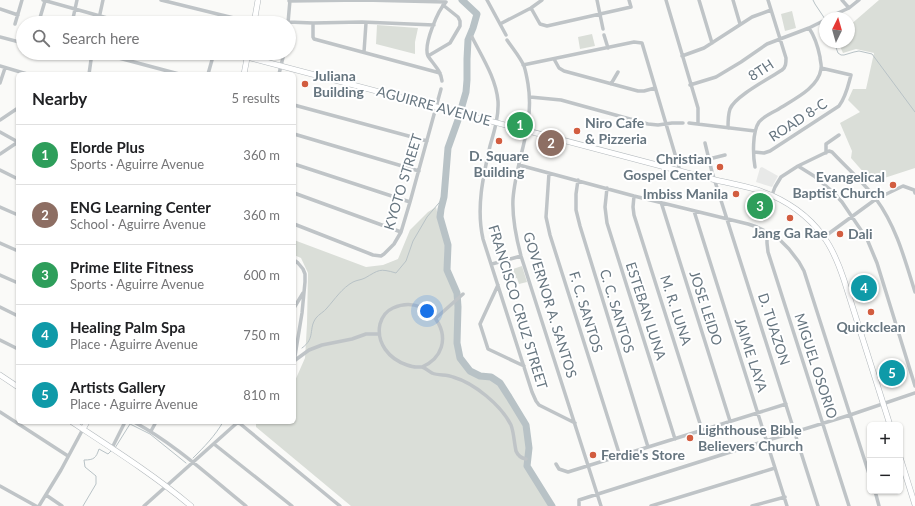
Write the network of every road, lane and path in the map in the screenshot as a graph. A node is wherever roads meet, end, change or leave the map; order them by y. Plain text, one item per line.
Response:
1 (22, 0) edge
2 (44, 0) edge
3 (77, 0) edge
4 (103, 0) edge
5 (161, 0) edge
6 (258, 0) edge
7 (290, 0) edge
8 (487, 0) edge
9 (542, 0) edge
10 (597, 0) edge
11 (629, 0) edge
12 (666, 0) edge
13 (699, 0) edge
14 (733, 0) edge
15 (768, 0) edge
16 (842, 0) edge
17 (859, 0) edge
18 (54, 2) edge
19 (445, 2) edge
20 (531, 8) junction
21 (849, 8) junction
22 (0, 9) edge
23 (75, 9) junction
24 (771, 10) junction
25 (840, 12) edge
26 (600, 14) junction
27 (18, 15) joint
28 (40, 16) edge
29 (74, 16) edge
30 (100, 16) joint
31 (226, 16) edge
32 (255, 16) edge
33 (289, 16) edge
34 (16, 21) edge
35 (296, 22) edge
36 (313, 23) junction
37 (366, 23) junction
38 (819, 23) edge
39 (15, 24) dead end
40 (500, 24) junction
41 (740, 24) junction
42 (434, 25) junction
43 (809, 28) junction
44 (603, 29) dead end
45 (506, 35) dead end
46 (604, 35) dead end
47 (0, 37) edge
48 (472, 37) dead end
49 (780, 39) junction
50 (507, 40) dead end
51 (16, 41) edge
52 (712, 44) junction
53 (608, 48) junction
54 (364, 52) junction
55 (428, 56) junction
56 (682, 56) junction
57 (554, 59) junction
58 (91, 60) edge
59 (126, 60) edge
60 (212, 60) edge
61 (247, 60) edge
62 (263, 60) edge
63 (282, 60) edge
64 (523, 65) junction
65 (0, 66) edge
66 (281, 66) junction
67 (5, 68) junction
68 (821, 68) junction
69 (20, 72) edge
70 (89, 72) edge
71 (171, 72) edge
72 (209, 72) edge
73 (244, 72) edge
74 (280, 72) edge
75 (618, 72) dead end
76 (440, 73) junction
77 (442, 81) dead end
78 (0, 83) edge
79 (611, 84) junction
80 (690, 85) junction
81 (655, 88) junction
82 (441, 89) dead end
83 (530, 97) junction
84 (296, 106) edge
85 (436, 107) junction
86 (16, 109) edge
87 (0, 120) edge
88 (496, 122) junction
89 (683, 123) dead end
90 (689, 123) dead end
91 (666, 124) junction
92 (698, 124) junction
93 (728, 128) junction
94 (527, 131) junction
95 (755, 131) junction
96 (0, 132) edge
97 (296, 135) edge
98 (839, 135) dead end
99 (16, 141) edge
100 (427, 141) junction
101 (16, 143) edge
102 (705, 143) dead end
103 (754, 152) junction
104 (827, 152) junction
105 (0, 154) edge
106 (725, 155) dead end
107 (709, 159) junction
108 (296, 165) edge
109 (519, 165) junction
110 (798, 166) junction
111 (755, 167) dead end
112 (0, 170) edge
113 (419, 171) junction
114 (680, 171) junction
115 (549, 173) junction
116 (16, 178) edge
117 (578, 180) junction
118 (715, 180) junction
119 (607, 188) junction
120 (915, 193) edge
121 (296, 195) edge
122 (634, 196) junction
123 (772, 196) junction
124 (876, 199) junction
125 (410, 202) junction
126 (661, 202) junction
127 (0, 207) edge
128 (694, 211) junction
129 (16, 214) edge
130 (852, 216) junction
131 (728, 219) junction
132 (296, 225) edge
133 (401, 232) junction
134 (767, 232) junction
135 (824, 237) junction
136 (0, 243) edge
137 (16, 250) edge
138 (521, 256) junction
139 (296, 262) edge
140 (492, 264) junction
141 (0, 274) edge
142 (16, 282) edge
143 (498, 285) junction
144 (304, 291) junction
145 (915, 292) edge
146 (462, 295) dead end
147 (296, 305) edge
148 (0, 307) edge
149 (16, 315) edge
150 (436, 318) junction
151 (379, 334) junction
152 (0, 340) edge
153 (296, 341) edge
154 (16, 348) edge
155 (296, 360) edge
156 (524, 366) junction
157 (422, 367) junction
158 (0, 375) edge
159 (16, 386) edge
160 (915, 386) edge
161 (915, 393) edge
162 (786, 404) junction
163 (883, 404) junction
164 (0, 412) edge
165 (758, 413) junction
166 (850, 415) junction
167 (730, 421) junction
168 (16, 422) edge
169 (889, 422) edge
170 (575, 423) junction
171 (19, 424) edge
172 (75, 424) edge
173 (86, 424) edge
174 (124, 424) edge
175 (138, 424) edge
176 (155, 424) edge
177 (236, 424) edge
178 (240, 424) edge
179 (823, 424) junction
180 (83, 429) junction
181 (702, 430) junction
182 (151, 431) junction
183 (795, 433) junction
184 (675, 439) junction
185 (767, 441) junction
186 (214, 444) junction
187 (648, 447) junction
188 (112, 448) junction
189 (68, 456) junction
190 (620, 456) junction
191 (526, 459) dead end
192 (193, 462) junction
193 (556, 464) dead end
194 (589, 466) junction
195 (903, 467) edge
196 (775, 468) junction
197 (867, 468) edge
198 (0, 486) edge
199 (166, 486) junction
200 (46, 494) junction
201 (598, 494) junction
202 (875, 494) edge
203 (785, 497) junction
204 (915, 505) edge
205 (37, 506) edge
206 (62, 506) edge
207 (144, 506) edge
208 (192, 506) edge
209 (246, 506) edge
210 (292, 506) edge
211 (340, 506) edge
212 (579, 506) edge
213 (601, 506) edge
214 (651, 506) edge
215 (752, 506) edge
216 (787, 506) edge
217 (818, 506) edge
218 (849, 506) edge
219 (879, 506) edge

1 - 27 street
2 - 18 street
2 - 28 street
3 - 23 street
4 - 30 street
5 - 31 street
6 - 32 street
7 - 19 street
7 - 33 street
8 - 40 street
9 - 20 street
10 - 26 street
11 - 26 street
12 - 56 street
13 - 52 street
14 - 41 street
15 - 24 street, 8TH
16 - 21 street
17 - 21 street
18 - 23 street
19 - 42 street
19 - 55 street
20 - 26 street
20 - 40 street
21 - 25 street
22 - 27 street
23 - 29 street
23 - 30 street
24 - 41 street
24 - 49 street, 8TH
26 - 44 street
34 - 39 street
35 - 36 street
36 - 37 street
36 - 54 street
37 - 42 street
37 - 54 street
38 - 43 street
40 - 45 street
41 - 52 street
42 - 55 street
43 - 49 street
43 - 68 street
46 - 53 street
47 - 51 street
48 - 88 street, FRANCISCO CRUZ STREET
49 - 80 street
49 - 93 street, 8TH
50 - 64 street, GOVERNOR A. SANTOS
52 - 56 street
53 - 57 street
53 - 81 street
54 - 76 street
55 - 76 street
56 - 80 street
57 - 64 street
57 - 79 street
58 - 70 street
59 - 71 street
60 - 72 street
61 - 73 street
62 - 66 street, AGUIRRE AVENUE
63 - 66 street
64 - 83 street, GOVERNOR A. SANTOS
65 - 67 street
66 - 74 street
66 - 85 street, AGUIRRE AVENUE
67 - 69 street
67 - 78 street
68 - 95 street
68 - 103 street, ROAD 8-C
75 - 79 street
76 - 77 street
79 - 81 street
80 - 92 street
81 - 91 street
82 - 85 street, KYOTO STREET
83 - 91 street
83 - 94 street, GOVERNOR A. SANTOS
84 - 100 street
85 - 88 street, AGUIRRE AVENUE
85 - 100 street, KYOTO STREET
86 - 87 street
88 - 94 street, AGUIRRE AVENUE
88 - 140 street, FRANCISCO CRUZ STREET
89 - 91 street
90 - 92 street
91 - 114 street
92 - 93 street
93 - 95 street
94 - 109 street, GOVERNOR A. SANTOS
94 - 114 street, AGUIRRE AVENUE
95 - 103 street
96 - 99 street
97 - 113 street
98 - 104 street
100 - 113 street, KYOTO STREET
101 - 105 street
102 - 107 street, D. TUAZON
103 - 111 street
104 - 110 street
104 - 124 street
106 - 107 street
107 - 118 street, D. TUAZON
108 - 125 street
109 - 115 street
109 - 138 street, GOVERNOR A. SANTOS
110 - 123 street
110 - 130 street
112 - 116 street
113 - 125 street, KYOTO STREET
114 - 118 street, AGUIRRE AVENUE
115 - 117 street
115 - 190 street, F. C. SANTOS
117 - 119 street
117 - 187 street, C. C. SANTOS
118 - 123 street, AGUIRRE AVENUE
118 - 131 street, D. TUAZON
119 - 122 street
119 - 184 street, ESTEBAN LUNA
120 - 124 street
121 - 133 street
122 - 126 street
122 - 181 street, M. R. LUNA
123 - 135 street, AGUIRRE AVENUE
124 - 130 street
124 - 145 street
125 - 133 street, KYOTO STREET
126 - 128 street
126 - 167 street, JOSE LEIDO
127 - 129 street
128 - 131 street
128 - 165 street, JAIME LAYA
130 - 135 street
130 - 160 street
131 - 134 street
131 - 162 street, D. TUAZON
132 - 133 street, KYOTO STREET
134 - 166 street
134 - 179 street, MIGUEL OSORIO
135 - 163 street, AGUIRRE AVENUE
136 - 137 street
138 - 140 street
138 - 170 street, GOVERNOR A. SANTOS
139 - 144 street
140 - 143 street, FRANCISCO CRUZ STREET
141 - 142 street
143 - 156 street, FRANCISCO CRUZ STREET
143 - 156 street
144 - 147 street
144 - 153 street
146 - 150 street
148 - 149 street
150 - 151 street
150 - 157 street
151 - 155 street
151 - 157 street
152 - 154 street
156 - 170 street, FRANCISCO CRUZ STREET
157 - 191 street
158 - 159 street
161 - 163 street
162 - 165 street
162 - 183 street, D. TUAZON
163 - 166 street
163 - 169 street, AGUIRRE AVENUE
164 - 168 street
165 - 167 street
165 - 185 street, JAIME LAYA
166 - 179 street
166 - 197 street
167 - 181 street
170 - 194 street, GOVERNOR A. SANTOS
171 - 189 street
172 - 180 street
173 - 180 street
174 - 188 street
175 - 182 street
176 - 182 street
177 - 186 street
178 - 211 street
179 - 183 street
179 - 218 street, MIGUEL OSORIO
180 - 188 street
180 - 189 street
181 - 184 street
182 - 192 street
183 - 185 street
183 - 217 street, D. TUAZON
184 - 187 street
185 - 196 street, JAIME LAYA
185 - 201 street
186 - 192 street
186 - 210 street
187 - 190 street
188 - 199 street
189 - 200 street
190 - 194 street
192 - 199 street
192 - 209 street
193 - 194 street
194 - 201 street, GOVERNOR A. SANTOS
195 - 204 street
196 - 203 street, JAIME LAYA
196 - 214 street
198 - 205 street
199 - 207 street
199 - 208 street
200 - 205 street
200 - 206 street
201 - 212 street
201 - 213 street, GOVERNOR A. SANTOS
202 - 219 street
203 - 215 street
203 - 216 street, JAIME LAYA

